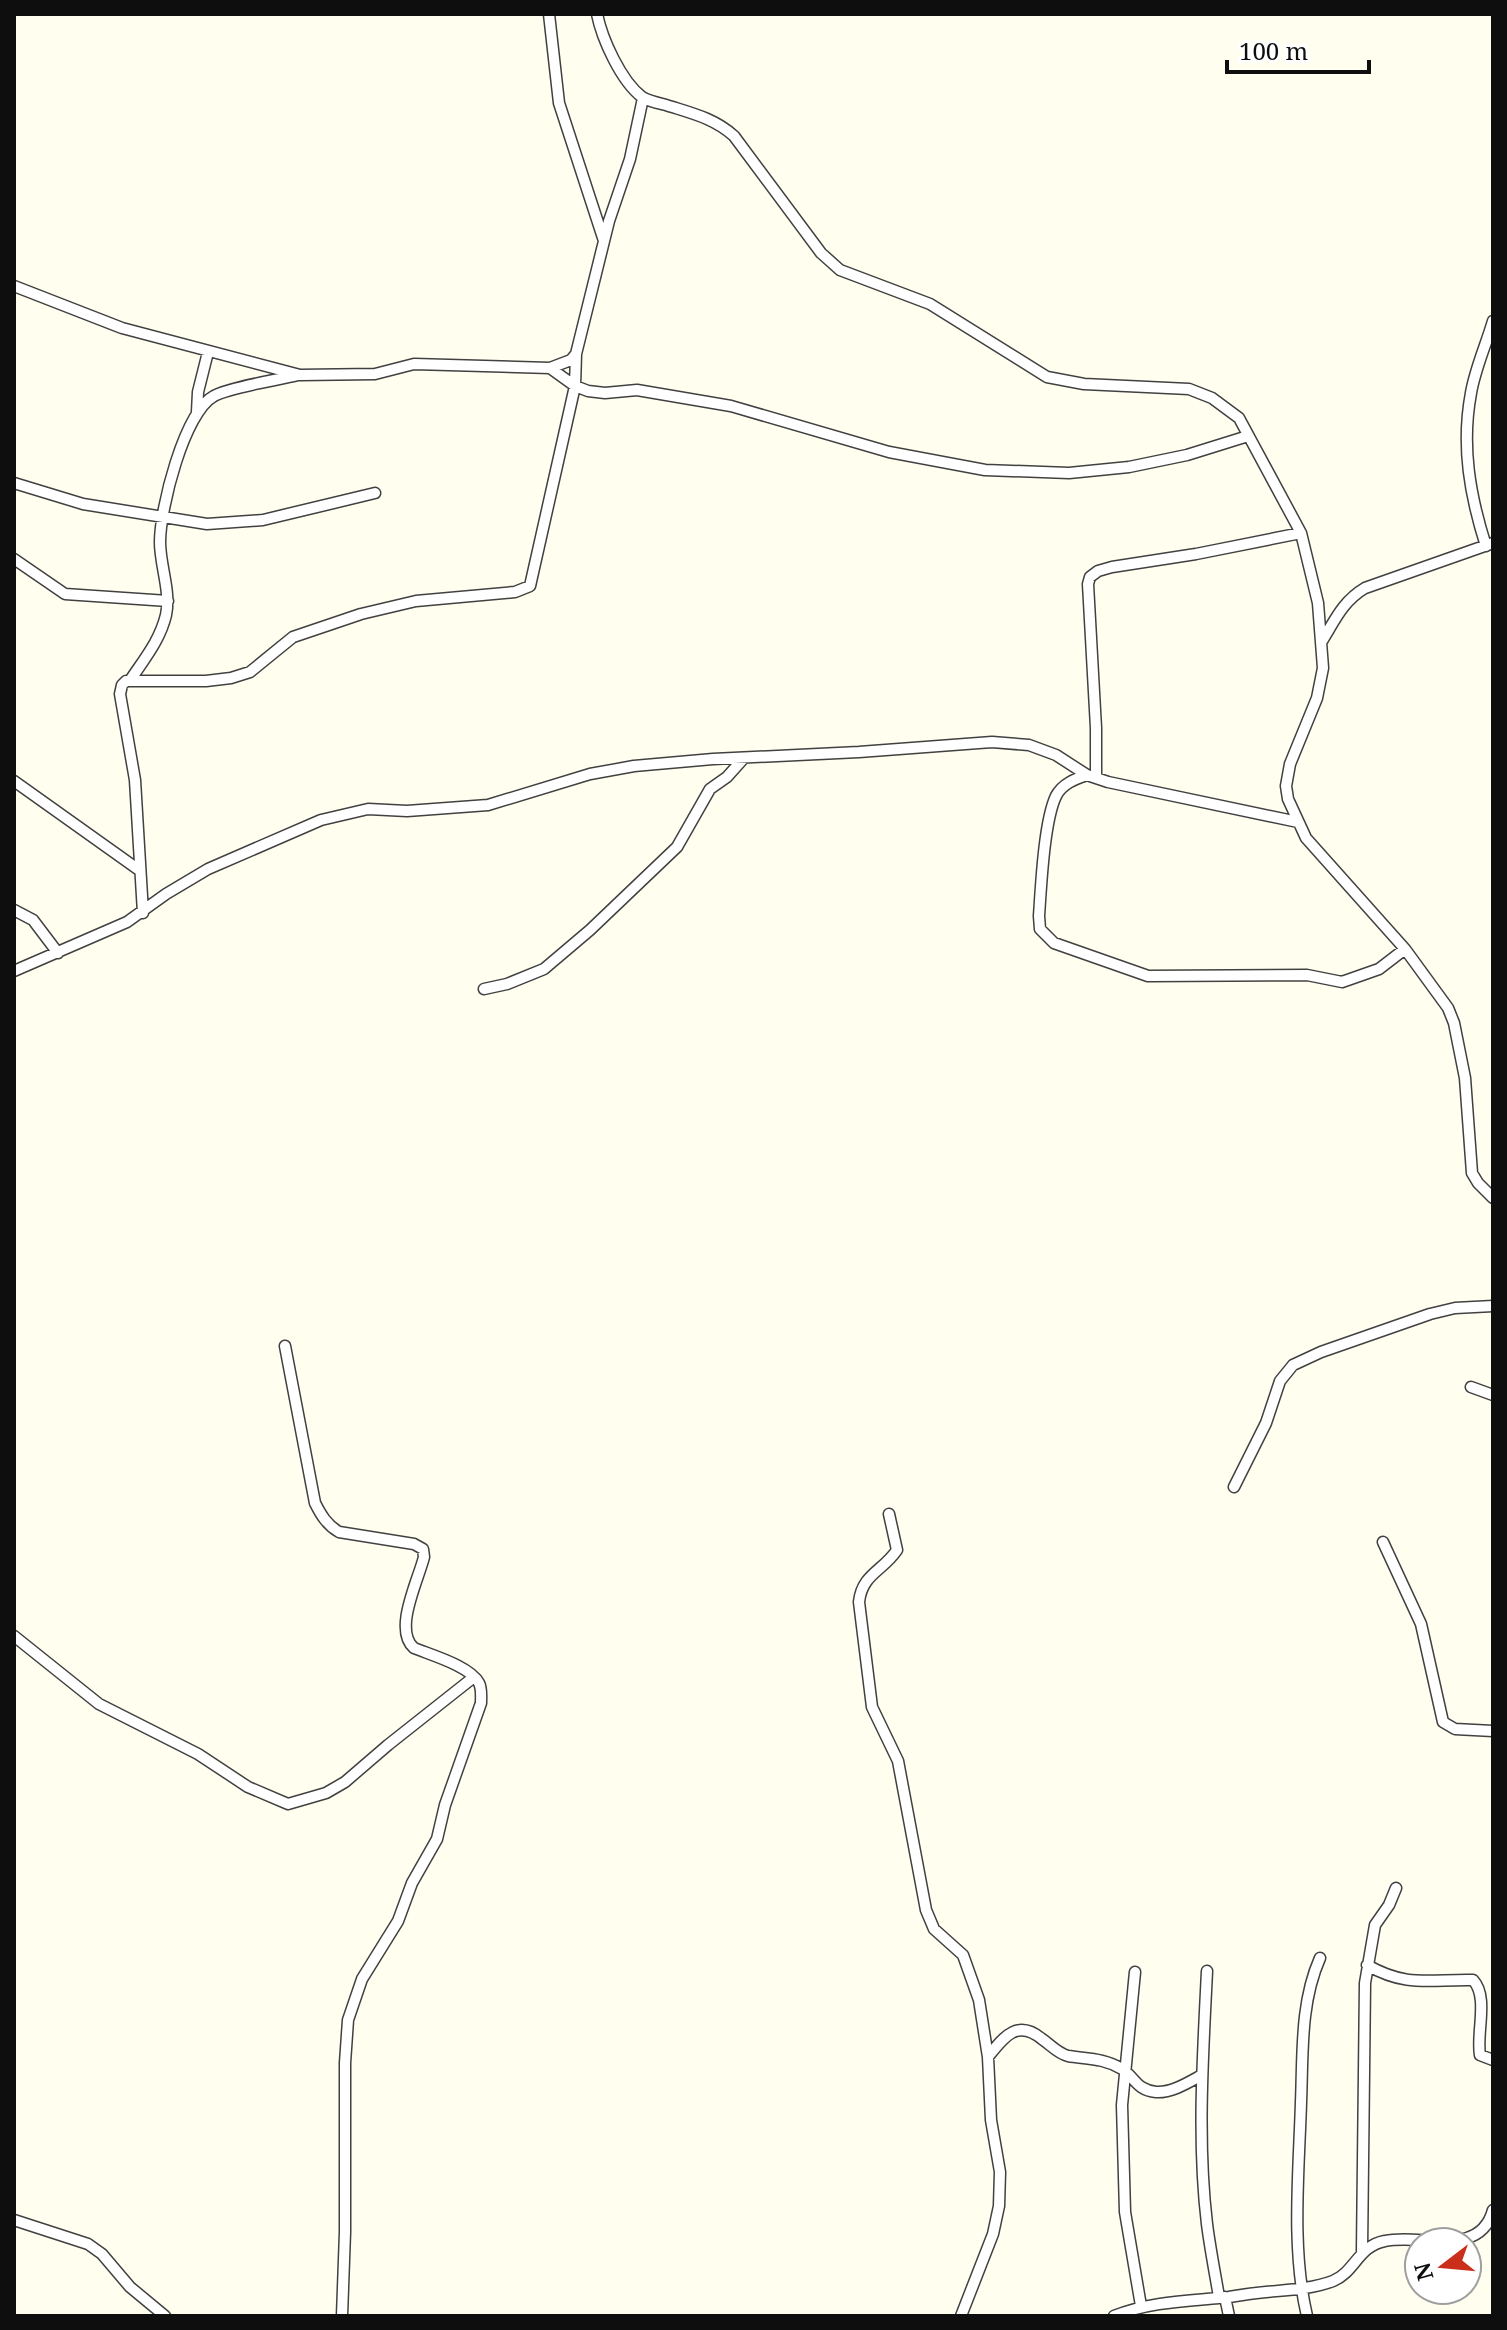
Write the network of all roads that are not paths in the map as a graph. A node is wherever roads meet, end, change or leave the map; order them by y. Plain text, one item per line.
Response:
1 (549, 14) edge
2 (597, 14) edge
3 (643, 98) junction
4 (604, 243) junction
5 (14, 286) edge
6 (1493, 321) edge
7 (208, 352) junction
8 (576, 354) junction
9 (550, 368) junction
10 (300, 375) junction
11 (575, 386) junction
12 (197, 412) junction
13 (1248, 436) junction
14 (14, 483) edge
15 (375, 493) dead end
16 (162, 518) junction
17 (1301, 533) junction
18 (1490, 545) edge
19 (14, 559) edge
20 (168, 601) junction
21 (1322, 641) junction
22 (131, 679) junction
23 (744, 758) junction
24 (1092, 777) junction
25 (14, 781) edge
26 (1298, 822) junction
27 (139, 870) junction
28 (14, 910) edge
29 (143, 913) junction
30 (1405, 949) junction
31 (58, 953) junction
32 (14, 971) edge
33 (484, 989) dead end
34 (1493, 1198) edge
35 (1493, 1306) edge
36 (285, 1346) dead end
37 (1471, 1387) dead end
38 (1493, 1395) edge
39 (1234, 1487) dead end
40 (889, 1514) dead end
41 (1383, 1542) dead end
42 (14, 1636) edge
43 (474, 1677) junction
44 (1493, 1731) edge
45 (1396, 1888) dead end
46 (1320, 1958) dead end
47 (1367, 1965) junction
48 (1207, 1971) dead end
49 (1135, 1972) dead end
50 (988, 2057) junction
51 (1493, 2060) edge
52 (1125, 2071) junction
53 (1202, 2075) junction
54 (1493, 2210) edge
55 (14, 2220) edge
56 (1489, 2230) edge
57 (1362, 2251) junction
58 (1301, 2288) junction
59 (1222, 2297) junction
60 (1148, 2309) edge
61 (165, 2316) edge
62 (342, 2316) edge
63 (961, 2316) edge
64 (1114, 2316) edge
65 (1229, 2316) edge
66 (1307, 2316) edge

1 - 4 street
2 - 3 street
3 - 4 street
3 - 13 street
4 - 8 street
5 - 7 street
6 - 18 street
7 - 10 street
7 - 12 street
8 - 9 street
8 - 11 street
9 - 10 street
9 - 11 street
10 - 12 street
11 - 13 street
11 - 22 street
12 - 16 street
13 - 17 street
14 - 16 street
15 - 16 street
16 - 20 street
17 - 21 street
17 - 24 street
18 - 21 street
19 - 20 street
20 - 22 street
21 - 26 street
22 - 27 street
23 - 24 street
23 - 29 street
23 - 33 street
24 - 26 street
24 - 30 street
25 - 27 street
26 - 30 street
27 - 29 street
28 - 31 street
29 - 31 street
30 - 34 street
31 - 32 street
35 - 39 street
36 - 43 street
37 - 38 street
40 - 50 street
41 - 44 street
42 - 43 street
43 - 62 street
45 - 47 street
46 - 58 street
47 - 51 street
47 - 57 street
48 - 53 street
49 - 52 street
50 - 52 street
50 - 63 street
52 - 53 street
52 - 60 street
53 - 59 street
54 - 56 street
55 - 61 street
56 - 57 street
57 - 58 street
58 - 59 street
58 - 66 street
59 - 60 street
59 - 65 street
60 - 64 street

